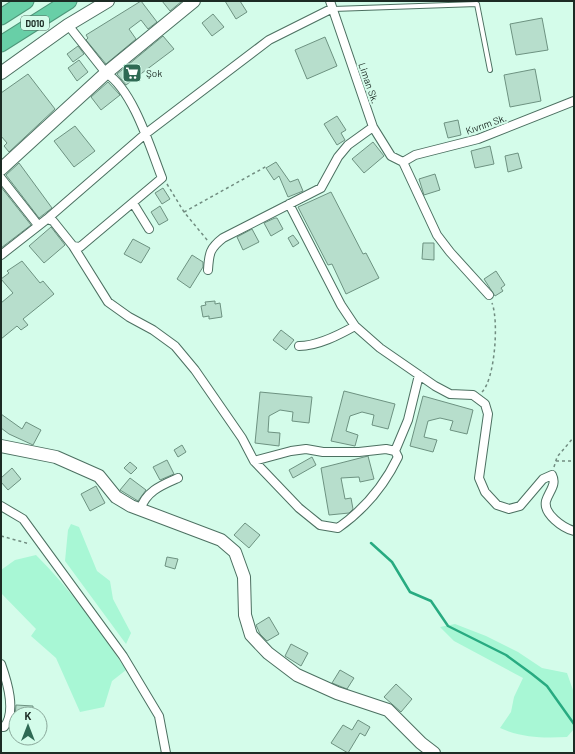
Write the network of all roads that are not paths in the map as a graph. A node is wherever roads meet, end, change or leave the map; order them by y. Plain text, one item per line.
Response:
1 (26, 1) edge
2 (69, 1) edge
3 (108, 1) edge
4 (194, 1) edge
5 (330, 5) edge
6 (1, 17) edge
7 (68, 25) junction
8 (1, 44) edge
9 (490, 70) dead end
10 (106, 72) junction
11 (1, 73) edge
12 (574, 101) edge
13 (373, 127) junction
14 (144, 135) junction
15 (403, 162) junction
16 (1, 169) edge
17 (1, 178) edge
18 (133, 203) junction
19 (289, 204) junction
20 (47, 220) junction
21 (38, 225) junction
22 (149, 229) dead end
23 (73, 246) junction
24 (1, 255) edge
25 (208, 270) dead end
26 (489, 295) road end
27 (355, 326) junction
28 (299, 346) dead end
29 (419, 375) junction
30 (1, 446) edge
31 (395, 451) junction
32 (254, 461) junction
33 (178, 478) dead end
34 (1, 506) edge
35 (140, 510) junction
36 (574, 531) edge
37 (1, 664) edge
38 (1, 727) edge
39 (166, 753) edge
40 (434, 753) edge

1 - 6 highway, D010
2 - 8 highway, D010
3 - 7 street
4 - 10 street
5 - 9 lane
5 - 13 street, Liman Sk.
5 - 14 street
7 - 10 street
7 - 11 street
10 - 14 street
10 - 16 street
12 - 15 street, Kıvrım Sk.
13 - 15 street, Liman Sk.
13 - 19 street
14 - 18 street
14 - 20 street
15 - 26 street
17 - 21 street
18 - 22 street
18 - 23 street
19 - 25 street
19 - 27 street
20 - 21 street
20 - 23 street
21 - 24 street
23 - 32 street
27 - 28 street
27 - 29 street
29 - 31 street
29 - 36 street
30 - 35 street
31 - 32 street
31 - 32 street
33 - 35 street
34 - 39 street
35 - 40 street
37 - 38 street

